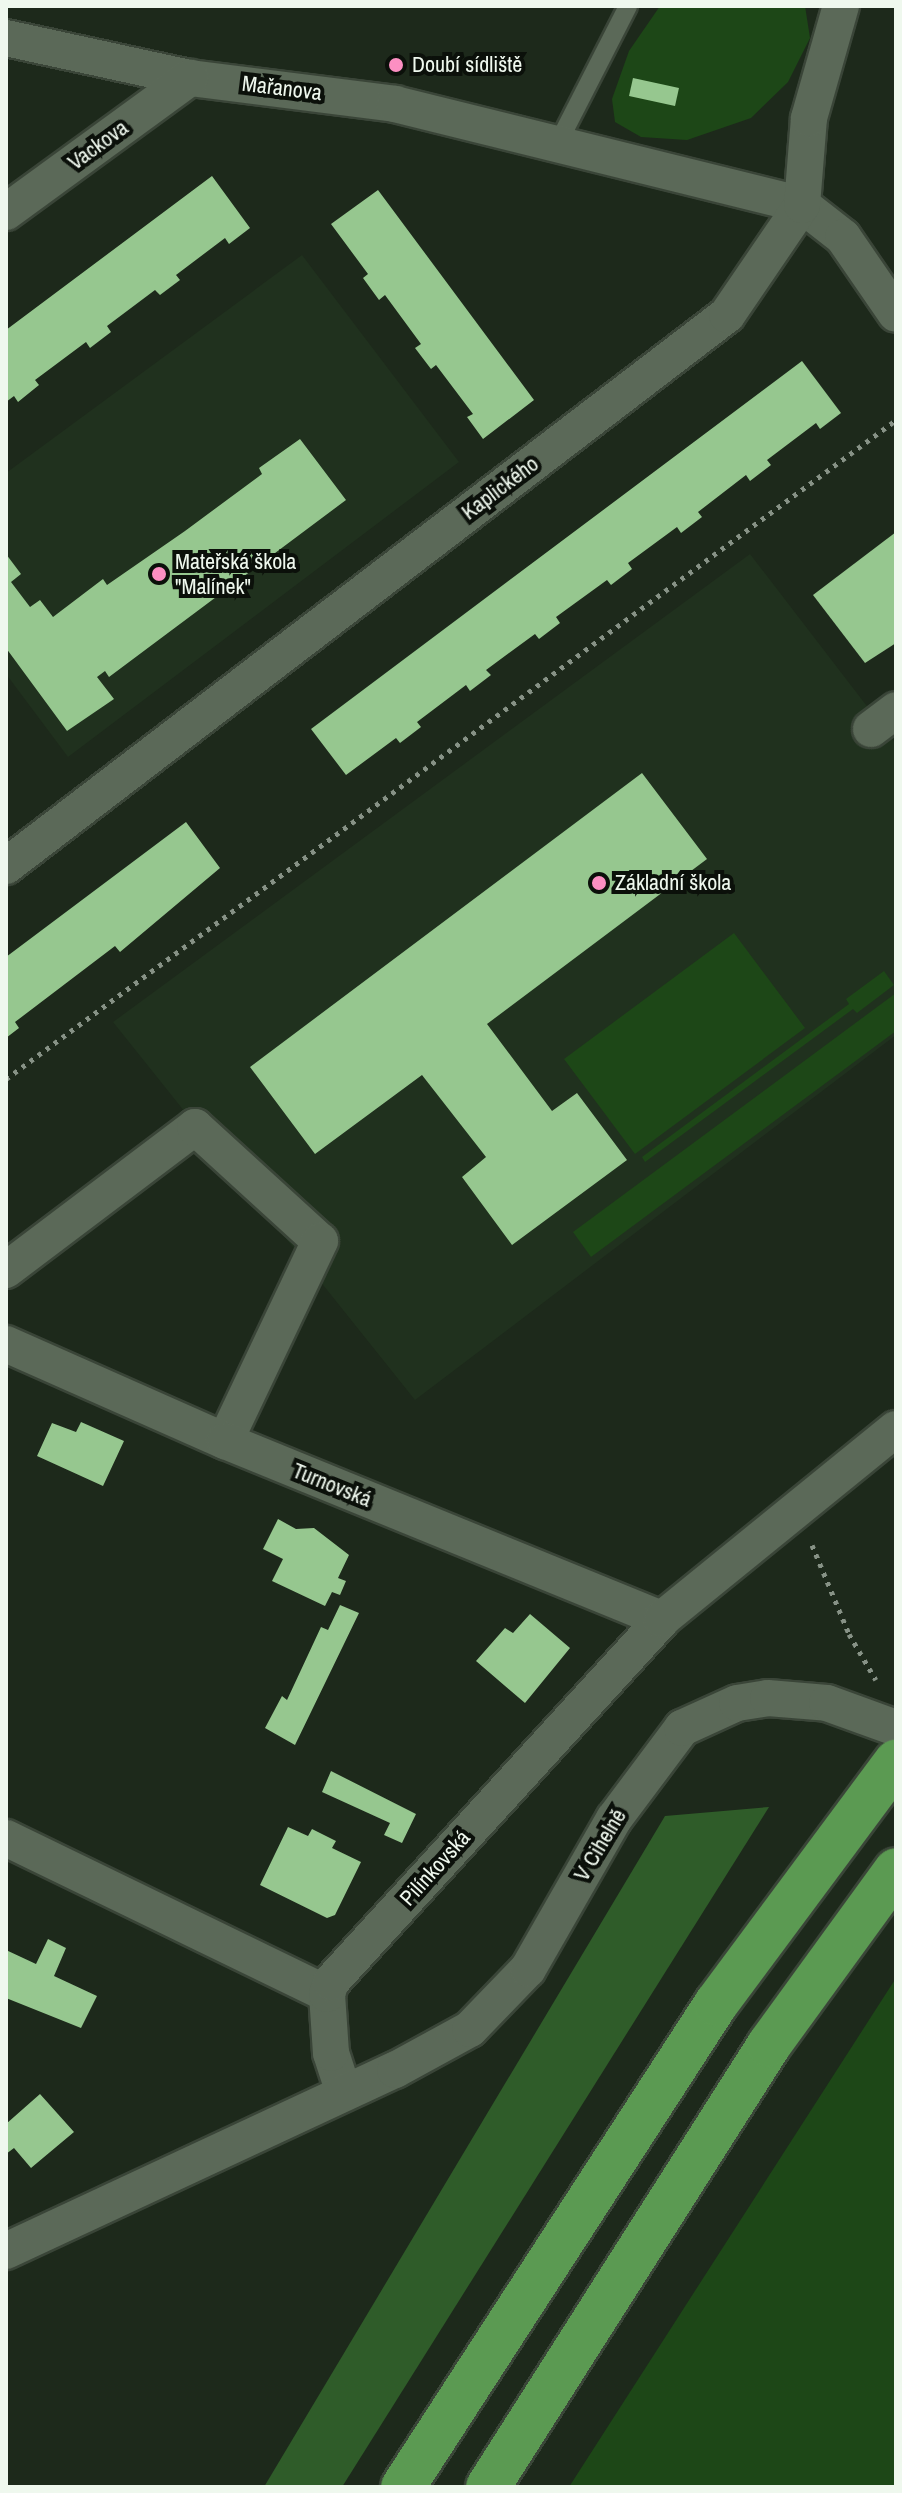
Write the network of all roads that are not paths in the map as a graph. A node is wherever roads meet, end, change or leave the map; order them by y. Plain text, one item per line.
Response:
1 (628, 6) edge
2 (841, 6) edge
3 (6, 38) edge
4 (190, 78) junction
5 (557, 145) junction
6 (802, 205) junction
7 (6, 212) edge
8 (896, 314) edge
9 (6, 866) edge
10 (6, 1270) edge
11 (6, 1344) edge
12 (896, 1429) edge
13 (225, 1441) junction
14 (662, 1619) junction
15 (890, 1746) edge
16 (6, 1838) edge
17 (896, 1870) edge
18 (327, 1994) junction
19 (343, 2090) junction
20 (6, 2251) edge
21 (403, 2487) edge
22 (488, 2487) edge

1 - 5 lane
2 - 6 street, Kaplického
3 - 4 street, Mařanova
4 - 5 street, Mařanova
4 - 7 street, Vackova
5 - 6 street, Mařanova
6 - 8 street, Mařanova
6 - 9 street, Kaplického
10 - 13 street
11 - 13 street, Turnovská
12 - 14 street, Pilínkovská
13 - 14 street, Turnovská
14 - 18 street, Pilínkovská
15 - 19 street, V Cihelně
15 - 21 highway
16 - 18 street
17 - 22 highway
18 - 19 street
19 - 20 street

